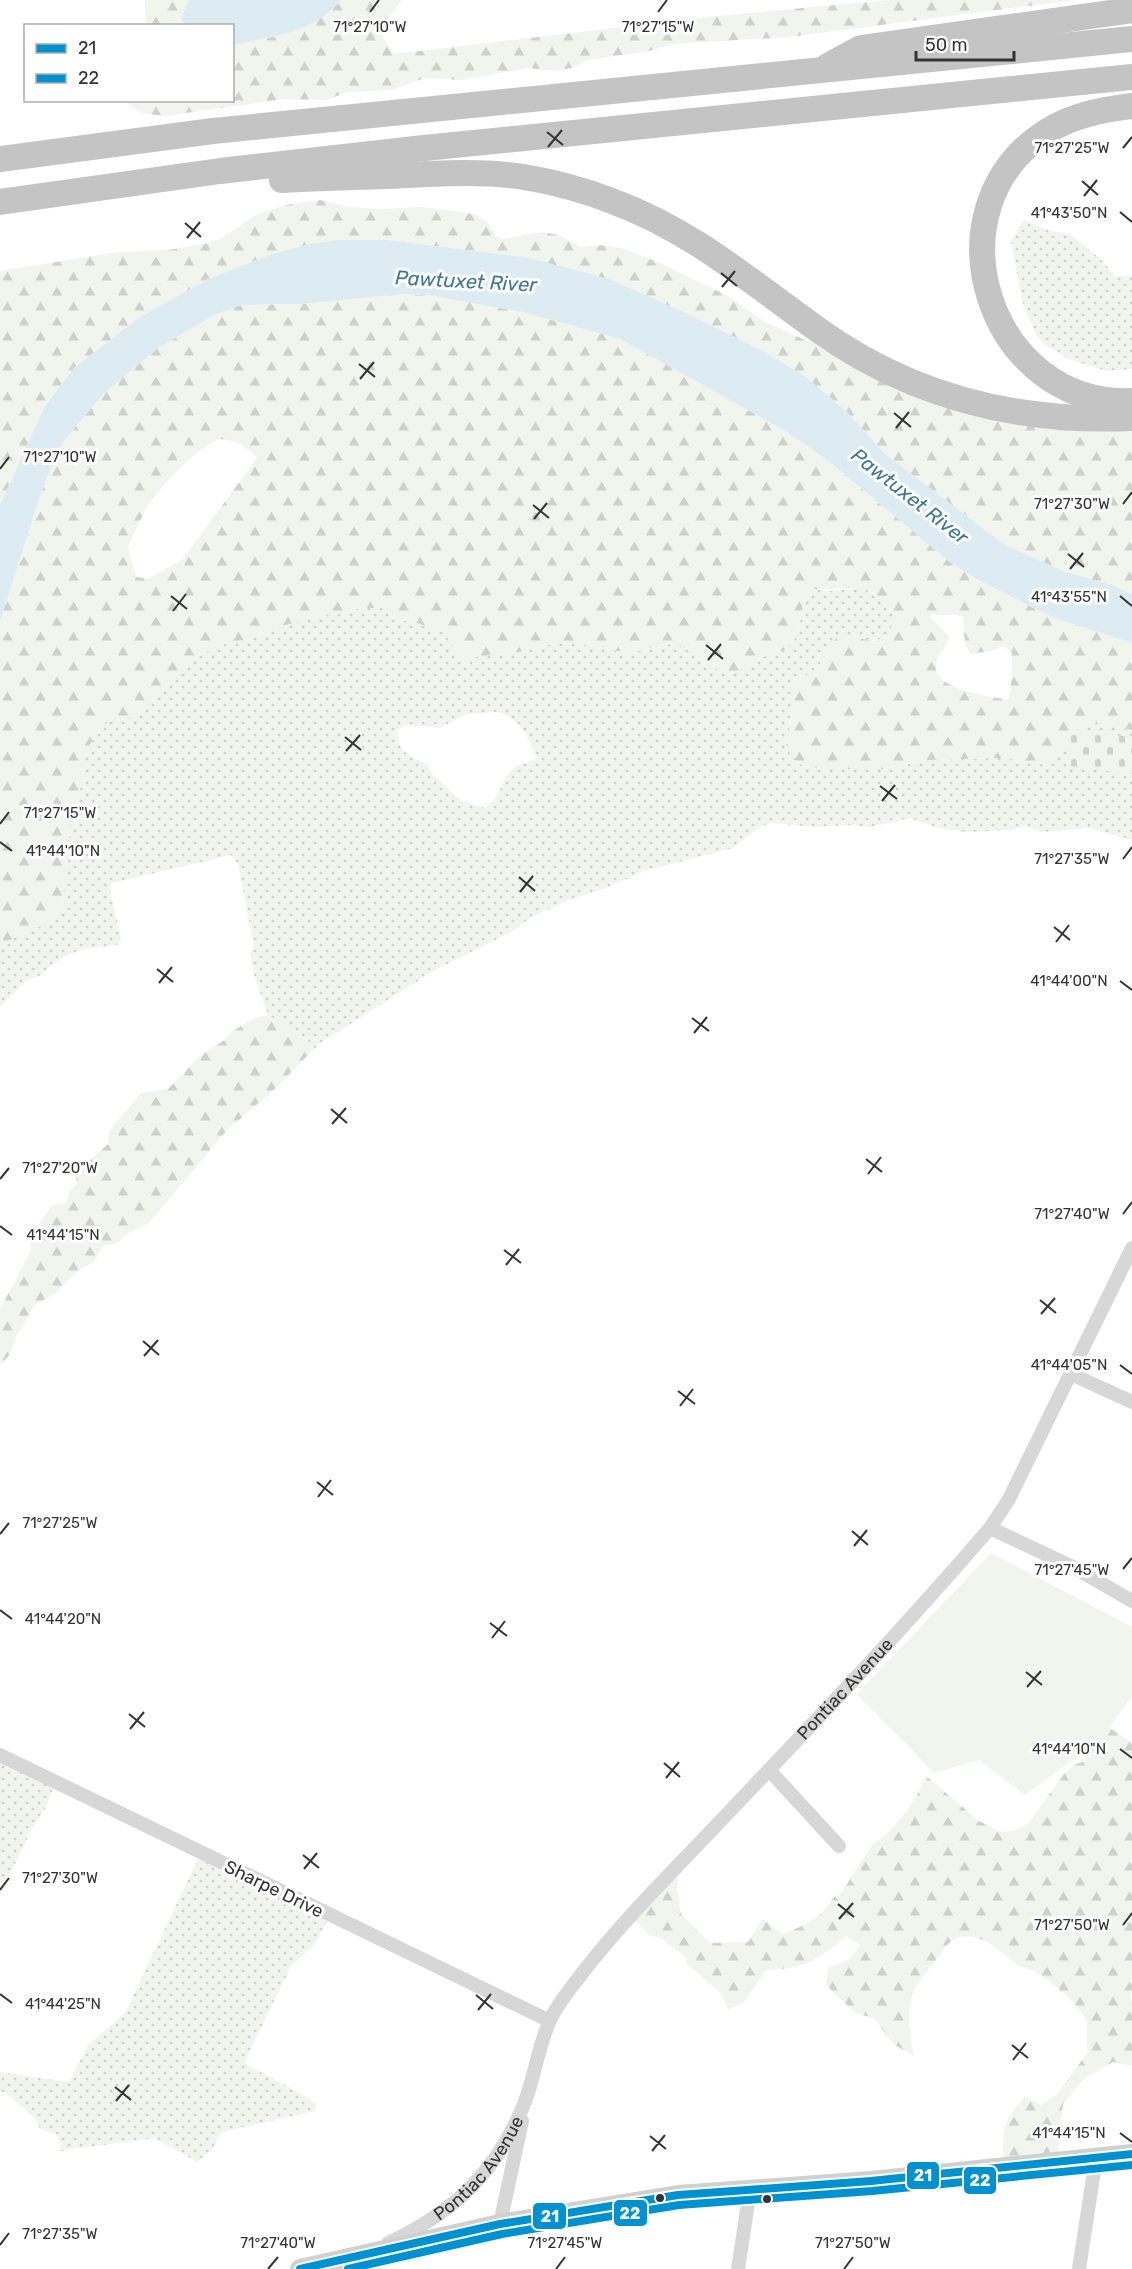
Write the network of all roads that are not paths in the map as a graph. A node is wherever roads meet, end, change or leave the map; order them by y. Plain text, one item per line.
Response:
1 (1132, 10) edge
2 (1132, 39) edge
3 (818, 71) junction
4 (1132, 77) edge
5 (1132, 106) edge
6 (0, 159) edge
7 (108, 186) junction
8 (0, 202) edge
9 (1132, 401) edge
10 (1132, 418) edge
11 (1132, 1248) edge
12 (1071, 1374) junction
13 (1132, 1402) edge
14 (990, 1528) junction
15 (1132, 1601) edge
16 (0, 1755) edge
17 (769, 1770) junction
18 (839, 1846) dead end
19 (550, 2021) junction
20 (524, 2104) junction
21 (1132, 2154) edge
22 (1096, 2158) junction
23 (750, 2190) junction
24 (500, 2224) junction
25 (360, 2256) junction
26 (300, 2269) edge
27 (738, 2269) edge
28 (1079, 2269) edge

1 - 3 highway
2 - 3 highway
3 - 6 highway
4 - 7 highway
5 - 9 highway
7 - 8 highway
7 - 10 highway
11 - 12 street, Pontiac Avenue
12 - 13 street
12 - 14 street, Pontiac Avenue
14 - 15 street
14 - 17 street, Pontiac Avenue
16 - 19 street, Sharpe Drive
17 - 18 street
17 - 19 street, Pontiac Avenue
19 - 20 street, Pontiac Avenue
20 - 24 street, Pontiac Avenue
20 - 25 street, Pontiac Avenue
21 - 22 main road
22 - 23 main road
22 - 28 street
23 - 24 main road
23 - 27 street
24 - 25 main road, Pontiac Avenue
25 - 26 main road, Pontiac Avenue

